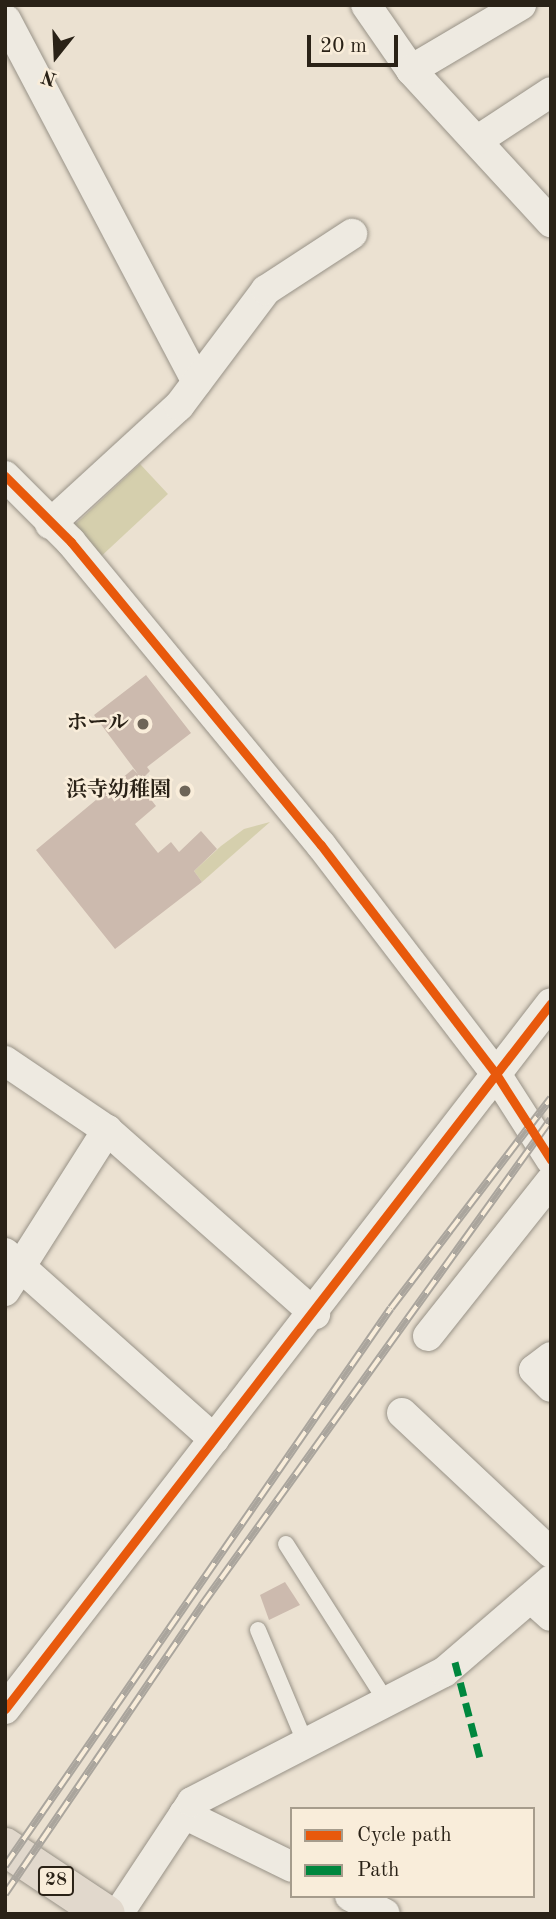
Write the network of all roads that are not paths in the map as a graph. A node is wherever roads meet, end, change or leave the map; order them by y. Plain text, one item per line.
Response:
1 (366, 5) edge
2 (521, 5) edge
3 (6, 20) edge
4 (411, 70) junction
5 (551, 92) edge
6 (478, 140) junction
7 (551, 222) edge
8 (352, 234) dead end
9 (197, 382) junction
10 (5, 476) edge
11 (50, 524) junction
12 (551, 1003) edge
13 (5, 1061) edge
14 (496, 1074) junction
15 (107, 1130) junction
16 (551, 1160) edge
17 (551, 1181) edge
18 (14, 1259) edge
19 (5, 1291) edge
20 (315, 1314) junction
21 (428, 1336) dead end
22 (551, 1356) edge
23 (551, 1387) edge
24 (402, 1413) dead end
25 (214, 1439) junction
26 (286, 1544) dead end
27 (551, 1552) edge
28 (544, 1598) edge
29 (258, 1630) dead end
30 (386, 1701) junction
31 (5, 1709) edge
32 (306, 1744) junction
33 (184, 1814) junction
34 (5, 1847) edge
35 (290, 1866) edge
36 (354, 1898) edge
37 (106, 1914) edge
38 (118, 1914) edge
39 (385, 1914) edge

1 - 4 street
2 - 4 street
3 - 9 street
4 - 6 street
5 - 6 street
6 - 7 street
8 - 9 street
9 - 11 street
10 - 11 street
11 - 14 street
12 - 14 street
13 - 15 street
14 - 16 street
14 - 20 street
15 - 18 street
15 - 20 street
17 - 21 street
18 - 19 street
18 - 25 street
20 - 25 street
22 - 23 street
24 - 27 street
25 - 31 street
26 - 30 lane
28 - 30 street
29 - 32 lane
30 - 32 street
32 - 33 street
33 - 35 street
33 - 38 street
34 - 37 main road, 28
36 - 39 street

